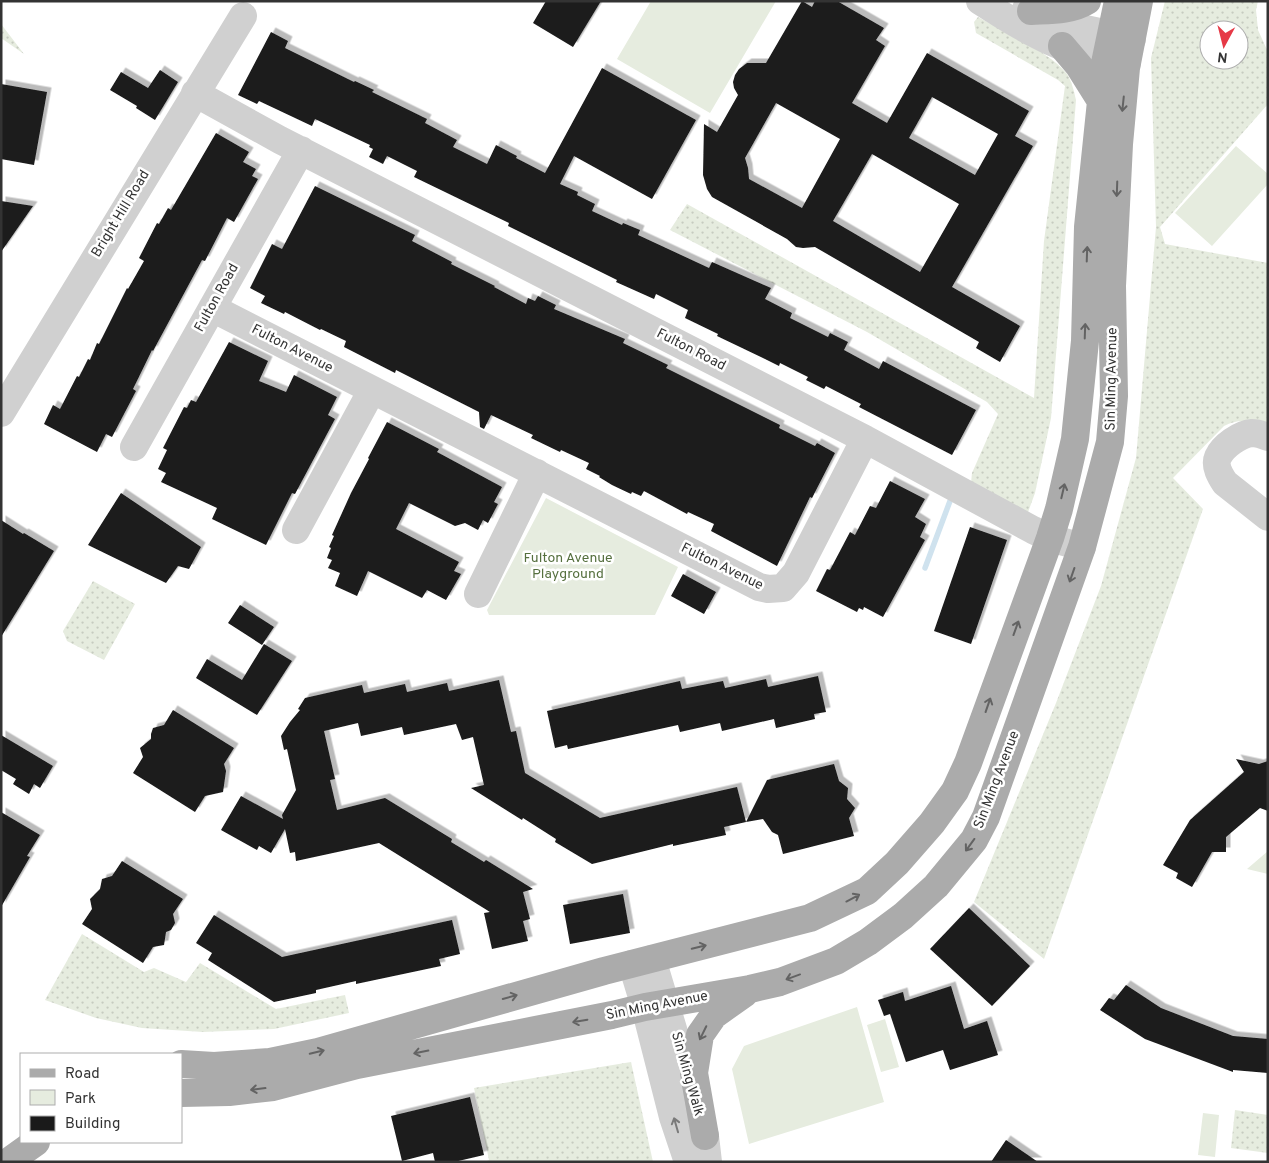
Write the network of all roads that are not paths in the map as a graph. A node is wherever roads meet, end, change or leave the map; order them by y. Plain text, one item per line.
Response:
1 (980, 1) edge
2 (1087, 1) edge
3 (1118, 1) edge
4 (1139, 1) edge
5 (1022, 6) edge
6 (243, 16) dead end
7 (1062, 46) junction
8 (1119, 49) junction
9 (195, 93) junction
10 (1101, 101) junction
11 (301, 150) junction
12 (212, 308) junction
13 (372, 390) junction
14 (1, 413) edge
15 (1268, 437) edge
16 (865, 439) junction
17 (134, 447) dead end
18 (537, 473) junction
19 (1268, 518) edge
20 (296, 530) dead end
21 (1050, 538) junction
22 (1082, 547) junction
23 (478, 594) dead end
24 (642, 961) junction
25 (750, 989) junction
26 (655, 1005) junction
27 (182, 1064) edge
28 (182, 1093) edge
29 (20, 1131) edge
30 (35, 1143) edge
31 (1, 1146) edge
32 (706, 1149) edge
33 (8, 1162) edge
34 (688, 1162) edge

1 - 7 street
2 - 5 main road
3 - 8 main road, Sin Ming Avenue
4 - 8 main road, Sin Ming Avenue
5 - 8 street
6 - 9 street, Bright Hill Road
7 - 8 street
7 - 10 main road
8 - 10 main road, Sin Ming Avenue
8 -> 22 main road, Sin Ming Avenue
9 - 11 street, Fulton Road
9 - 14 street, Bright Hill Road
21 -> 10 main road, Sin Ming Avenue
11 - 12 street, Fulton Road
11 - 16 street, Fulton Road
12 - 13 street, Fulton Avenue
12 - 17 street, Fulton Road
13 - 18 street, Fulton Avenue
13 - 20 street
15 - 19 street
16 - 18 street, Fulton Avenue
16 - 21 street, Fulton Road
18 - 23 street
21 - 22 street, Fulton Road
24 -> 21 main road, Sin Ming Avenue
22 -> 25 main road, Sin Ming Avenue
24 - 26 street, Sin Ming Walk
27 -> 24 main road, Sin Ming Avenue
25 - 26 main road, Sin Ming Avenue
25 -> 32 main road
26 -> 28 main road, Sin Ming Avenue
26 - 32 street, Sin Ming Walk
34 -> 26 street, Sin Ming Walk
29 - 31 main road
30 - 33 main road

